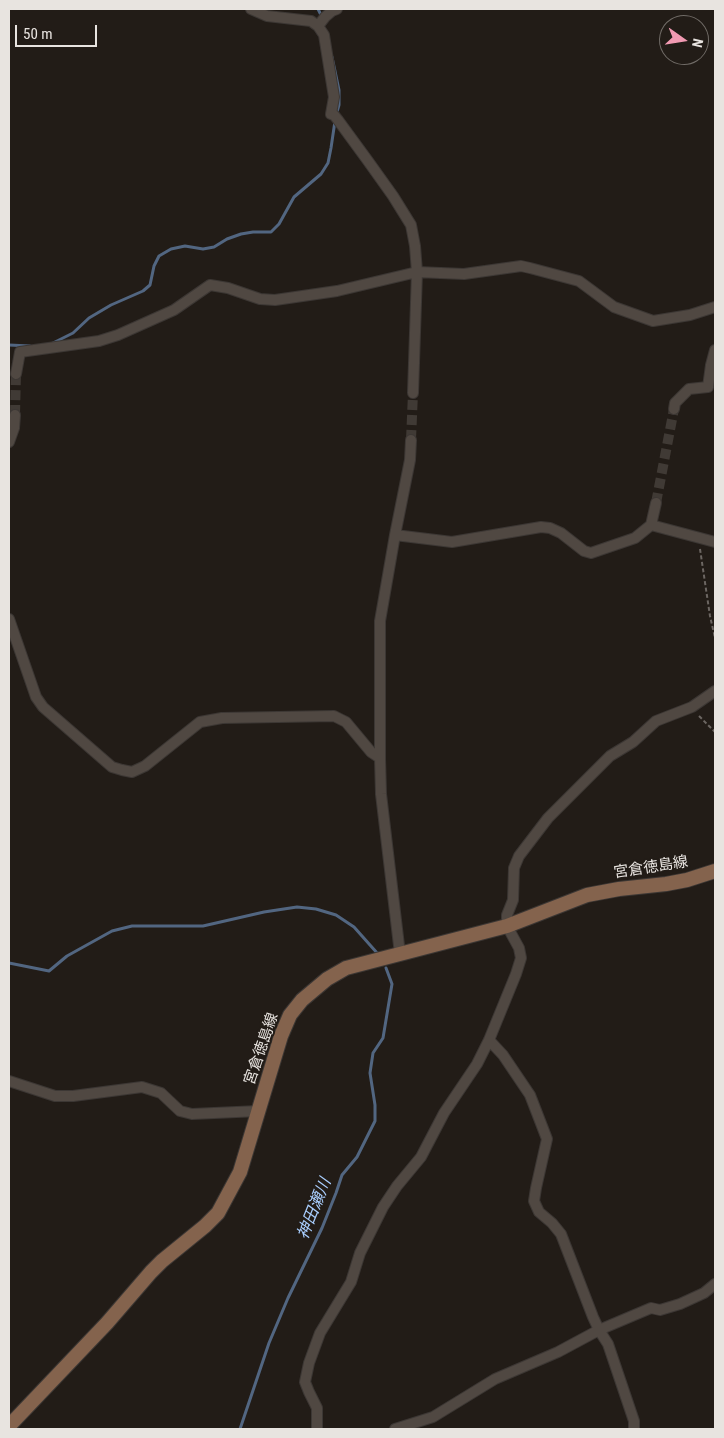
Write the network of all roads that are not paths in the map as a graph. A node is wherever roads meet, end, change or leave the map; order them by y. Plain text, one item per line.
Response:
1 (251, 9) edge
2 (337, 9) edge
3 (321, 21) junction
4 (417, 272) junction
5 (715, 307) edge
6 (715, 350) edge
7 (16, 374) tunnel mouth
8 (413, 393) tunnel mouth
9 (674, 409) tunnel mouth
10 (14, 416) tunnel mouth
11 (411, 440) tunnel mouth
12 (9, 442) edge
13 (656, 503) tunnel mouth
14 (651, 525) junction
15 (395, 535) junction
16 (715, 542) edge
17 (9, 619) edge
18 (715, 691) edge
19 (380, 758) junction
20 (715, 871) edge
21 (507, 926) junction
22 (400, 954) junction
23 (489, 1040) junction
24 (9, 1081) edge
25 (259, 1111) junction
26 (715, 1284) edge
27 (599, 1330) junction
28 (9, 1426) edge
29 (317, 1429) edge
30 (395, 1429) edge
31 (634, 1429) edge

1 - 3 street
2 - 3 street
3 - 4 street
4 - 5 street
4 - 7 street
4 - 8 street
6 - 9 street
10 - 12 street
11 - 15 street
13 - 14 street
14 - 15 street
14 - 16 street
15 - 19 street
17 - 19 street
18 - 21 street
19 - 22 street
20 - 21 main road, 宮倉徳島線
21 - 22 main road, 宮倉徳島線
21 - 23 street
22 - 25 main road, 宮倉徳島線
23 - 27 street
23 - 29 street
24 - 25 street
25 - 28 main road, 宮倉徳島線
26 - 27 street
27 - 30 street
27 - 31 street

